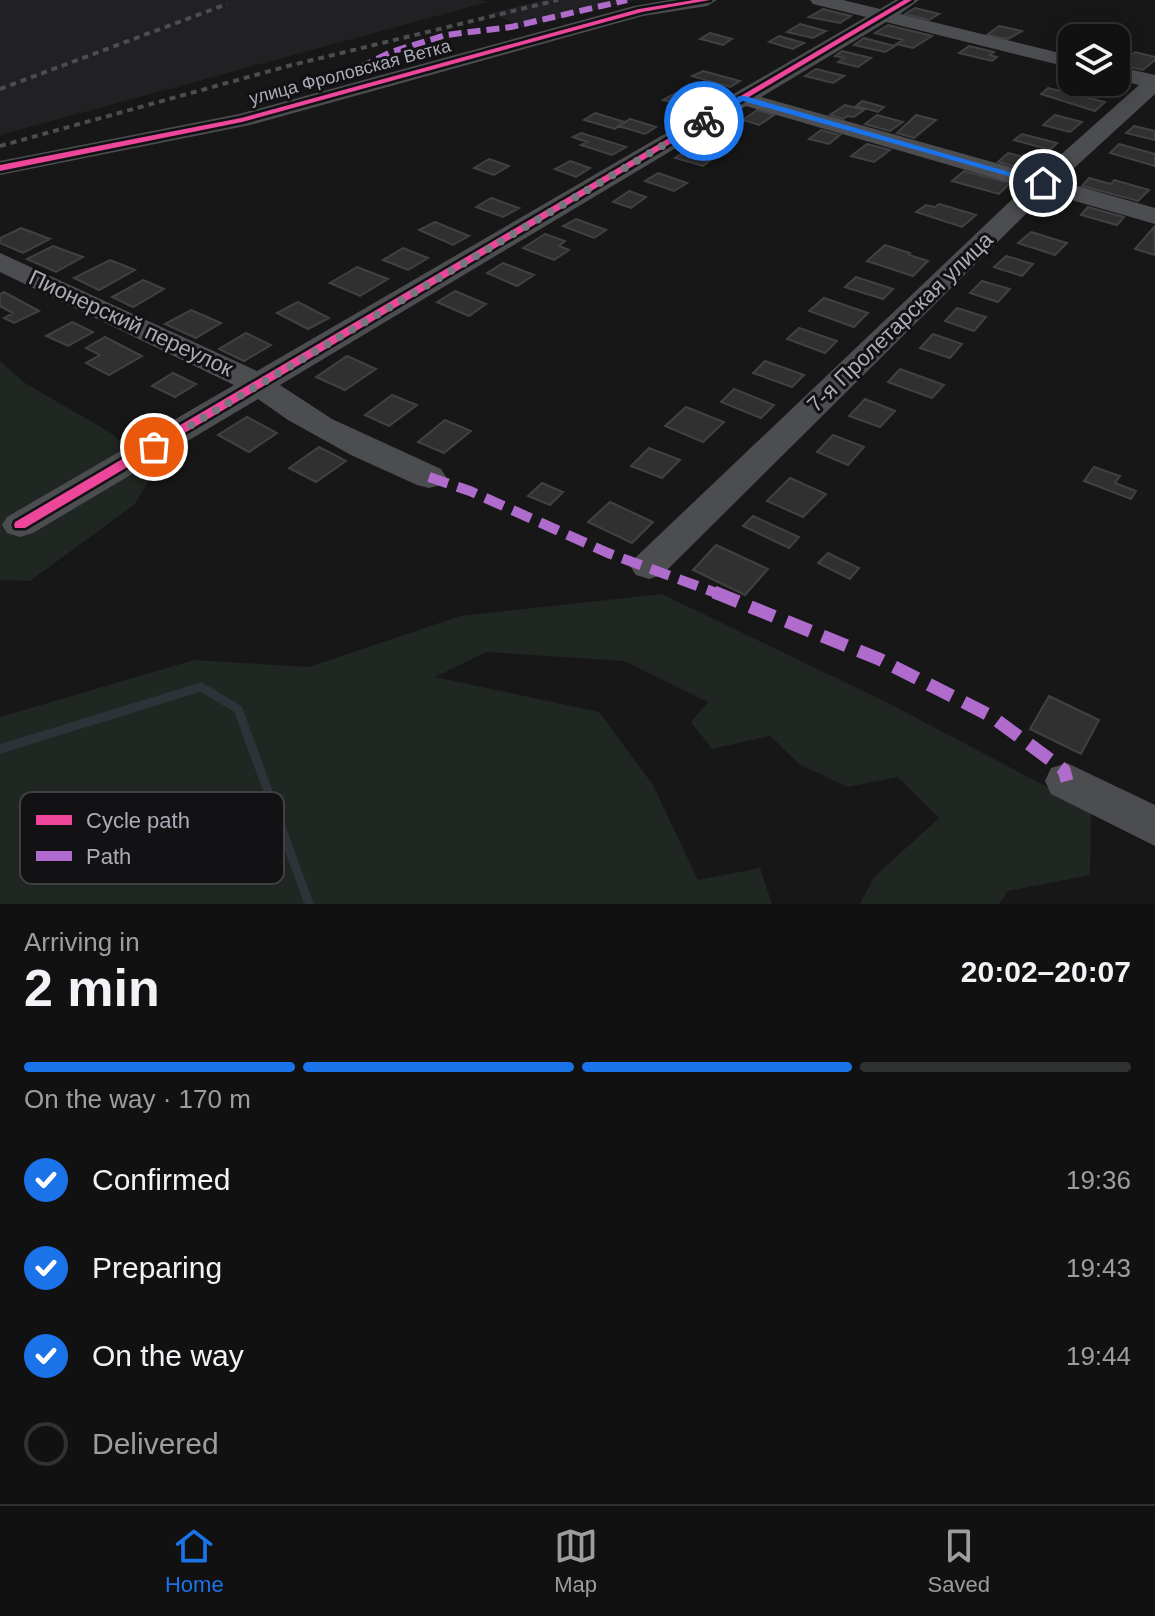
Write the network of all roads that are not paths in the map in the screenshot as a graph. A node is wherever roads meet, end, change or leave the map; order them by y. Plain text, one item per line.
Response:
1 (707, 0) edge
2 (820, 0) edge
3 (909, 0) edge
4 (883, 15) junction
5 (1058, 59) edge
6 (1130, 76) edge
7 (1155, 82) edge
8 (742, 98) junction
9 (0, 168) edge
10 (1043, 183) junction
11 (1155, 216) edge
12 (0, 261) edge
13 (260, 385) junction
14 (429, 477) dead end
15 (20, 525) dead end
16 (649, 566) dead end
17 (1067, 781) dead end
18 (1155, 827) edge

1 - 9 street, улица Фроловская Ветка
2 - 4 street
3 - 4 street
4 - 5 street
4 - 8 street
6 - 7 street
7 - 10 street, 7-я Пролетарская улица
8 - 10 street
8 - 13 street
10 - 11 street
10 - 16 street, 7-я Пролетарская улица
12 - 13 street, Пионерский переулок
13 - 14 street, Пионерский переулок
13 - 15 street
17 - 18 street

